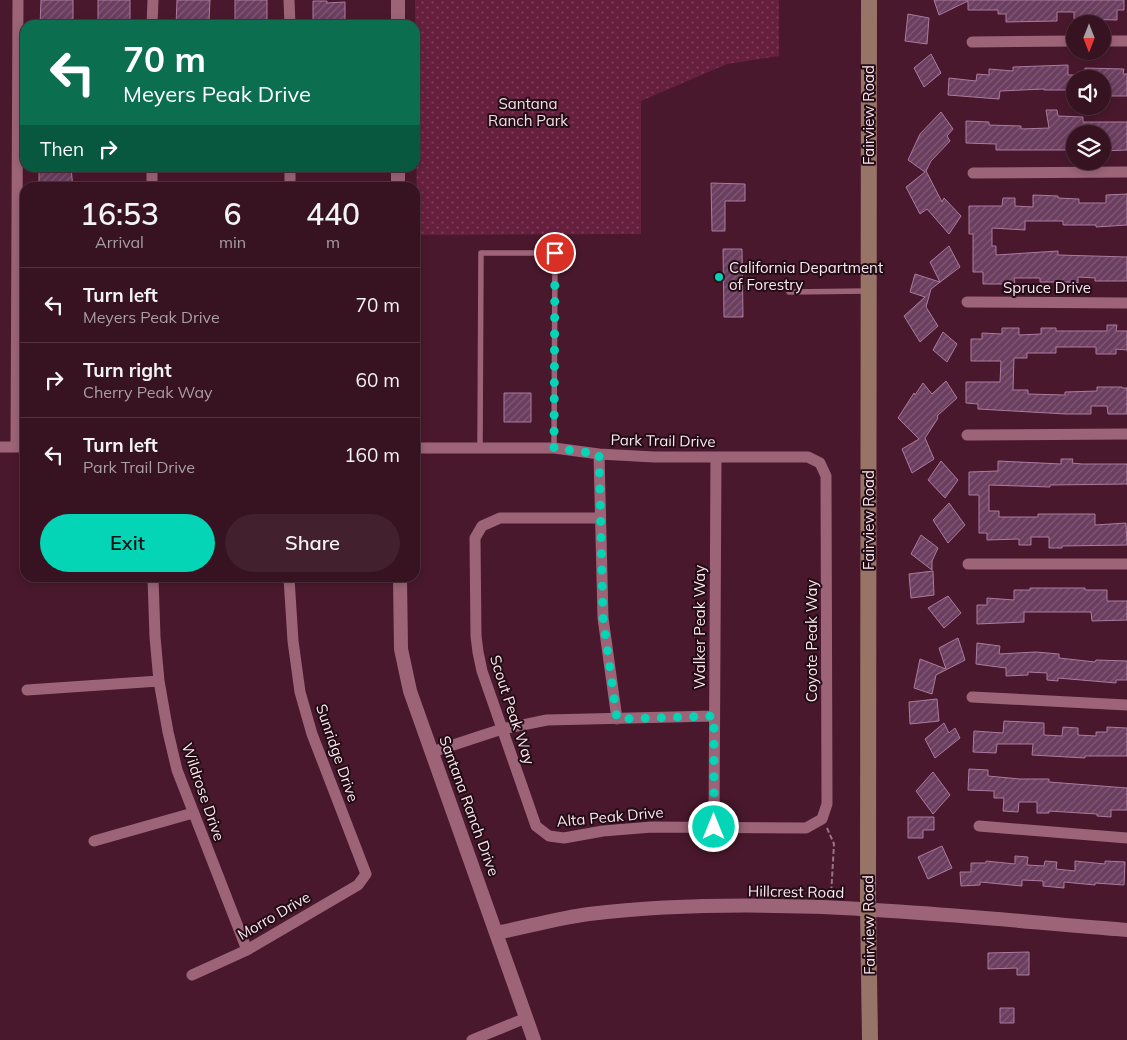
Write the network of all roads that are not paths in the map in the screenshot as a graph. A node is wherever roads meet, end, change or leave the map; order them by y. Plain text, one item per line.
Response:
1 (18, 0) edge
2 (152, 0) edge
3 (290, 0) edge
4 (398, 0) edge
5 (869, 0) edge
6 (152, 20) edge
7 (290, 20) edge
8 (398, 20) edge
9 (1066, 41) edge
10 (1111, 41) edge
11 (1127, 41) edge
12 (972, 42) dead end
13 (1127, 172) edge
14 (973, 173) dead end
15 (869, 291) junction
16 (789, 292) dead end
17 (20, 298) edge
18 (967, 302) dead end
19 (1127, 303) edge
20 (1127, 434) edge
21 (967, 435) dead end
22 (0, 447) edge
23 (20, 447) edge
24 (420, 448) edge
25 (480, 448) junction
26 (554, 448) junction
27 (599, 454) junction
28 (716, 457) junction
29 (820, 464) joint
30 (600, 518) junction
31 (968, 564) dead end
32 (1127, 564) edge
33 (154, 582) edge
34 (289, 582) edge
35 (400, 582) edge
36 (160, 682) junction
37 (27, 690) dead end
38 (972, 696) dead end
39 (1127, 705) edge
40 (714, 716) junction
41 (617, 719) junction
42 (502, 729) junction
43 (432, 752) junction
44 (193, 813) junction
45 (822, 819) joint
46 (980, 826) dead end
47 (714, 827) junction
48 (549, 836) joint
49 (1127, 838) edge
50 (94, 841) dead end
51 (366, 874) joint
52 (868, 909) junction
53 (1127, 930) edge
54 (496, 933) junction
55 (247, 950) junction
56 (192, 974) dead end
57 (526, 1018) junction
58 (472, 1040) edge
59 (534, 1040) edge
60 (870, 1040) edge

1 - 17 street
2 - 6 street
3 - 7 street
4 - 8 street
5 - 15 main road, Fairview Road
9 - 12 street
10 - 11 street
13 - 14 street
15 - 16 lane
15 - 52 main road, Fairview Road
18 - 19 street, Spruce Drive
20 - 21 street
22 - 23 street
24 - 25 street, Park Trail Drive
25 - 26 street, Park Trail Drive
25 - 26 lane
26 - 27 street, Park Trail Drive
27 - 28 street, Park Trail Drive
27 - 30 street
28 - 29 street, Park Trail Drive
28 - 40 street, Walker Peak Way
29 - 45 street, Coyote Peak Way
30 - 41 street
30 - 42 street, Scout Peak Way
31 - 32 street
33 - 36 street, Wildrose Drive
34 - 51 street, Sunridge Drive
35 - 43 street, Santana Ranch Drive
36 - 37 street
36 - 44 street, Wildrose Drive
38 - 39 street
40 - 41 street
40 - 47 street, Walker Peak Way
41 - 42 street
42 - 43 street
42 - 48 street, Scout Peak Way
43 - 54 street, Santana Ranch Drive
44 - 50 street
44 - 55 street, Wildrose Drive
45 - 47 street, Alta Peak Drive
46 - 49 street
47 - 48 street, Alta Peak Drive
51 - 55 street, Morro Drive
52 - 53 street, Hillcrest Road
52 - 54 street, Hillcrest Road
52 - 60 main road, Fairview Road
54 - 57 street, Santana Ranch Drive
55 - 56 street, Morro Drive
57 - 58 street
57 - 59 street, Santana Ranch Drive

